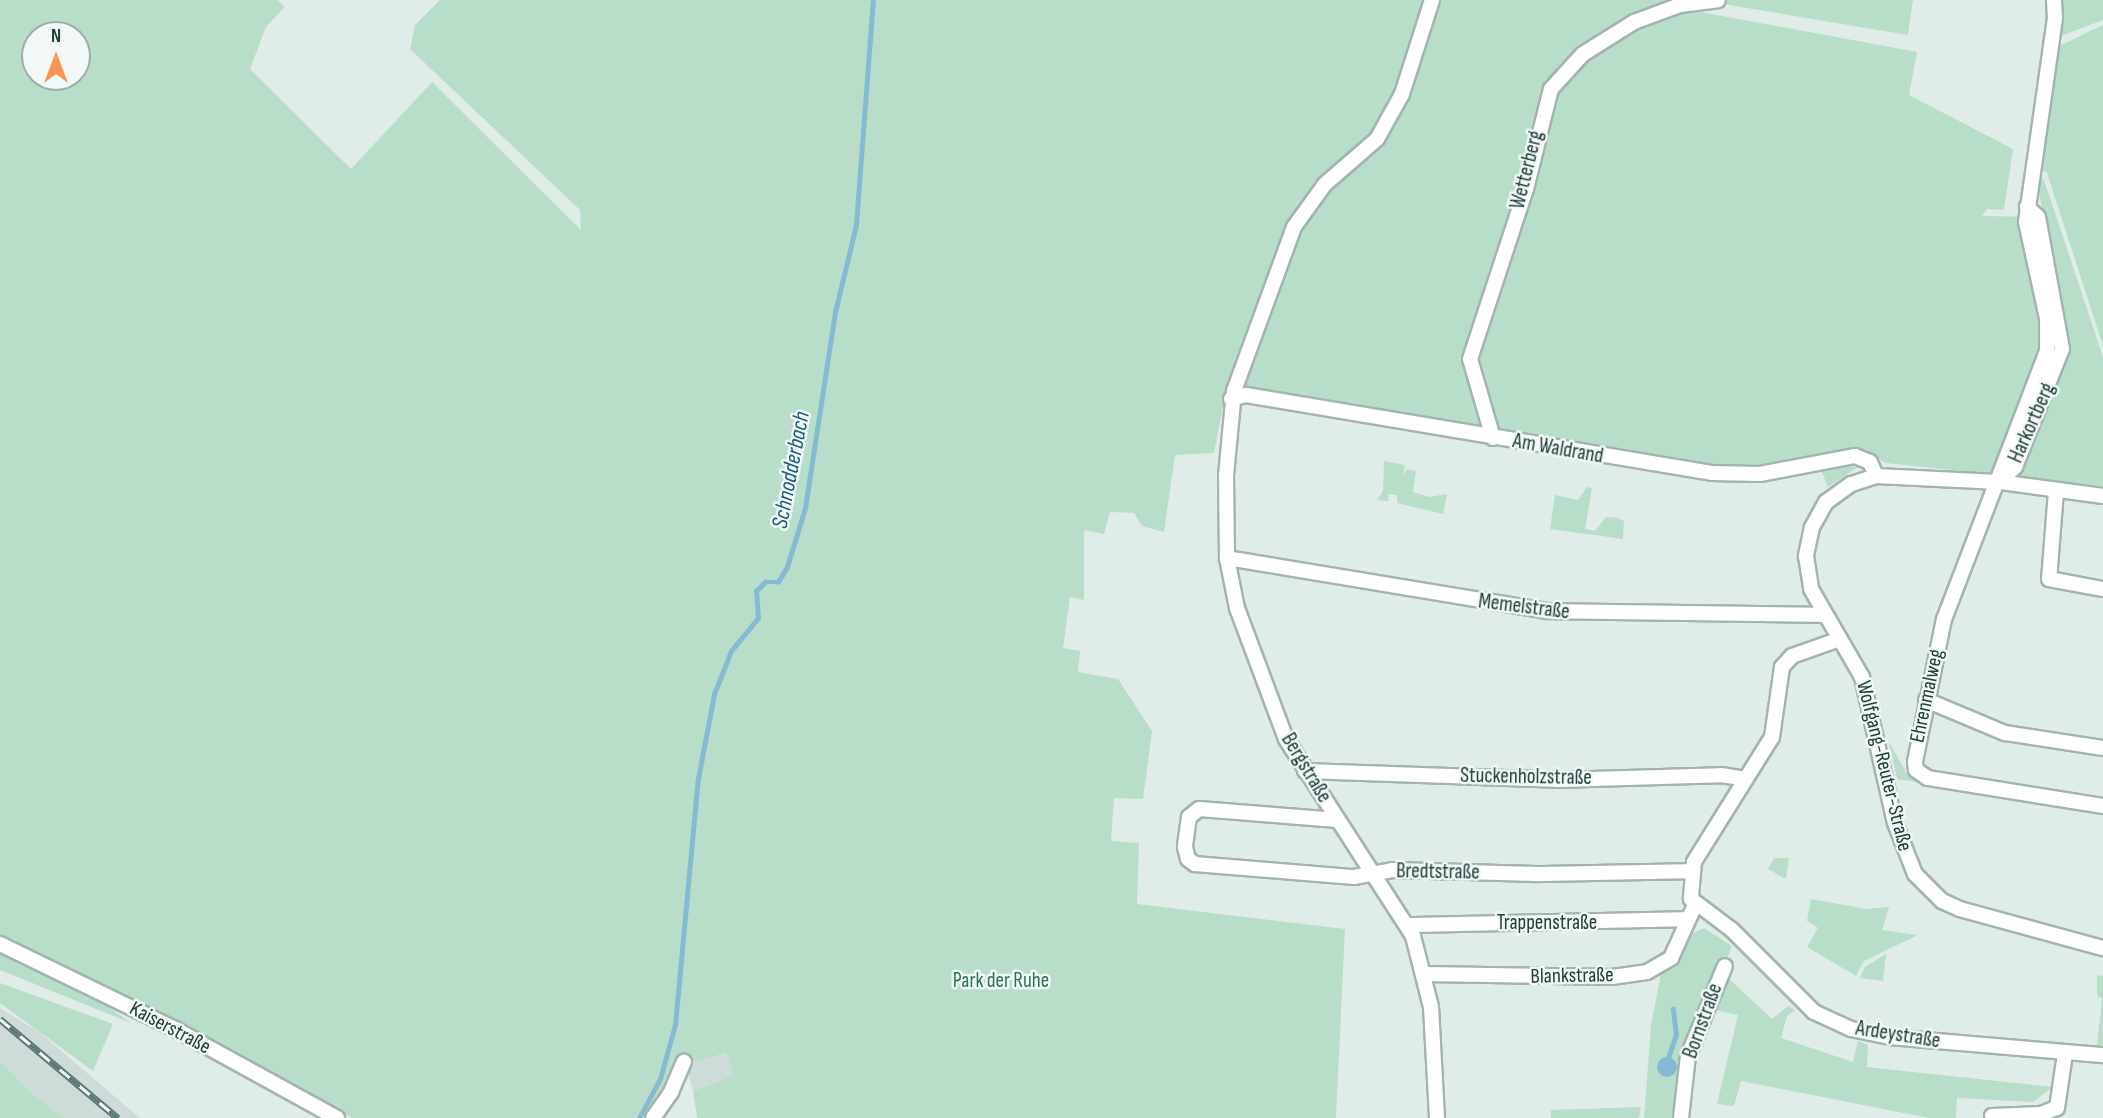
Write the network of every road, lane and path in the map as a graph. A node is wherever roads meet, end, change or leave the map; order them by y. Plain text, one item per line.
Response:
1 (1432, 0) edge
2 (1718, 0) edge
3 (2054, 0) edge
4 (1231, 399) junction
5 (1493, 438) junction
6 (1876, 476) junction
7 (1999, 482) junction
8 (2056, 491) junction
9 (2103, 496) edge
10 (1227, 558) junction
11 (2103, 589) edge
12 (1825, 615) junction
13 (1840, 639) junction
14 (1926, 700) junction
15 (2103, 748) edge
16 (1305, 771) junction
17 (1746, 779) junction
18 (2103, 806) edge
19 (1337, 820) junction
20 (1691, 871) junction
21 (1374, 873) junction
22 (1696, 905) junction
23 (1687, 919) junction
24 (1408, 925) junction
25 (0, 944) edge
26 (2103, 948) edge
27 (1725, 966) dead end
28 (1426, 974) junction
29 (2065, 1054) junction
30 (2103, 1055) edge
31 (684, 1062) dead end
32 (1992, 1116) dead end
33 (337, 1118) edge
34 (653, 1118) edge
35 (1437, 1118) edge
36 (1681, 1118) edge

1 - 4 street
2 - 5 street, Wetterberg
3 - 7 street, Harkortberg
4 - 5 street, Am Waldrand
4 - 10 street, Bergstraße
5 - 6 street, Am Waldrand
6 - 7 street, Wolfgang-Reuter-Straße
6 - 12 street, Wolfgang-Reuter-Straße
7 - 8 street, Wolfgang-Reuter-Straße
7 - 14 street, Ehrenmalweg
8 - 9 street, Wolfgang-Reuter-Straße
8 - 11 street
10 - 12 street, Memelstraße
10 - 16 street, Bergstraße
12 - 13 street, Wolfgang-Reuter-Straße
13 - 17 street
13 - 26 street, Wolfgang-Reuter-Straße
14 - 15 street
14 - 18 street, Ehrenmalweg
16 - 17 street, Stuckenholzstraße
16 - 19 street, Bergstraße
17 - 20 street
19 - 21 street, Bergstraße
19 - 21 street, Bredtstraße
20 - 21 street, Bredtstraße
20 - 22 street
21 - 24 street, Bergstraße
22 - 23 street
22 - 29 street, Ardeystraße
23 - 24 street, Trappenstraße
23 - 28 street, Blankstraße
24 - 28 street, Bergstraße
25 - 33 street, Kaiserstraße
27 - 36 street, Bornstraße
28 - 35 street, Bergstraße
29 - 30 street, Ardeystraße
29 - 32 street
31 - 34 street

